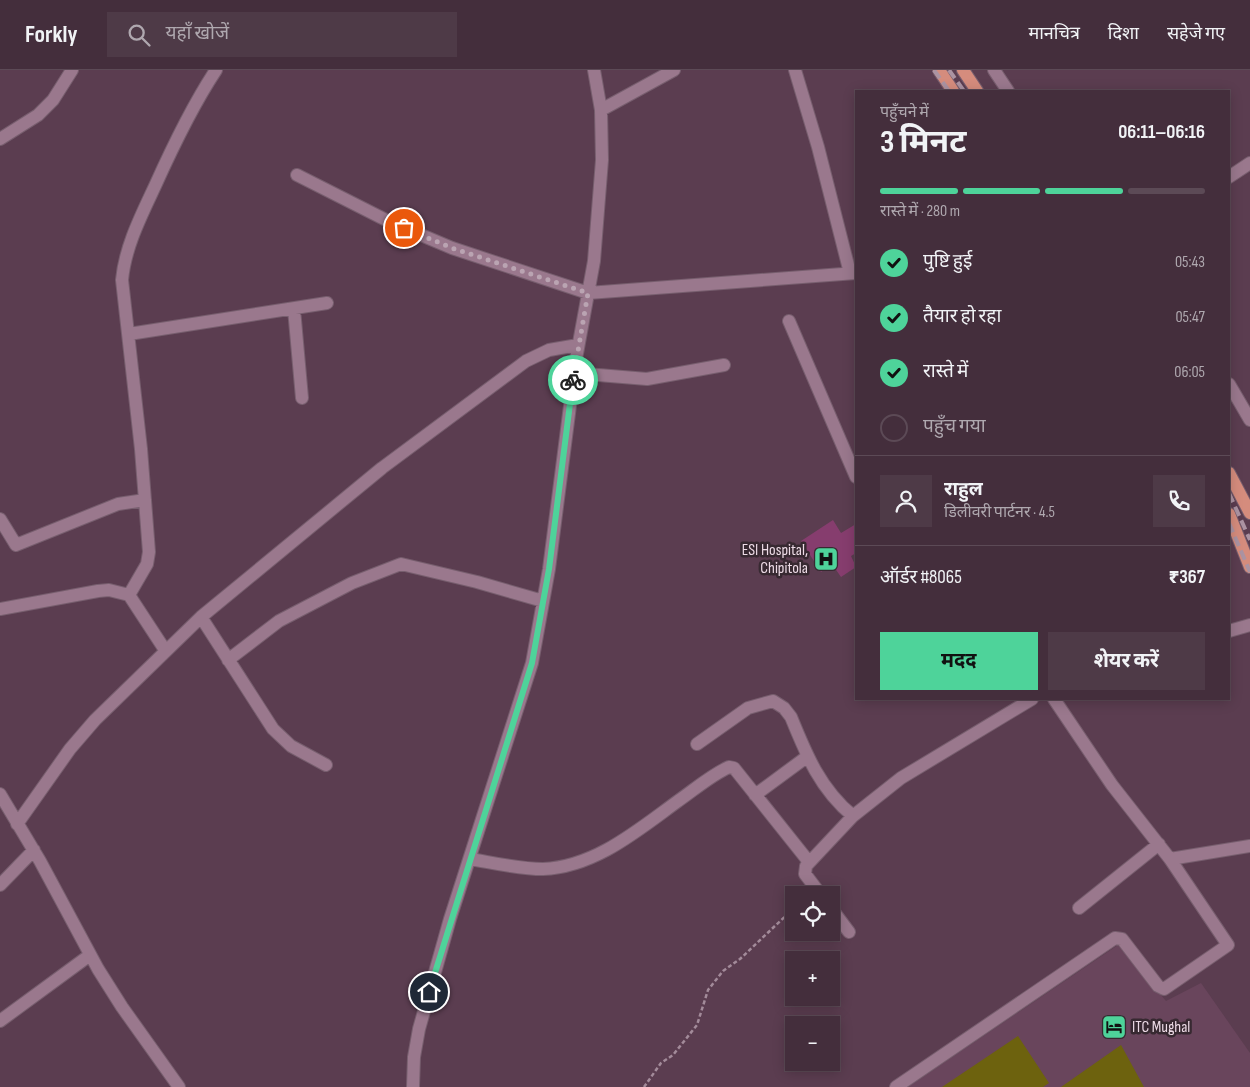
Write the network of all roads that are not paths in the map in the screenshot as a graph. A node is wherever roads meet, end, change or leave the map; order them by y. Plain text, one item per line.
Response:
1 (72, 70) edge
2 (216, 70) edge
3 (594, 70) edge
4 (674, 70) edge
5 (794, 70) edge
6 (939, 70) edge
7 (963, 70) edge
8 (994, 70) edge
9 (953, 90) edge
10 (976, 90) edge
11 (1007, 90) edge
12 (601, 110) junction
13 (0, 139) edge
14 (1250, 163) edge
15 (297, 175) dead end
16 (1230, 176) edge
17 (853, 273) edge
18 (588, 293) junction
19 (326, 303) dead end
20 (294, 309) junction
21 (789, 321) dead end
22 (129, 334) junction
23 (578, 345) junction
24 (724, 365) dead end
25 (574, 373) junction
26 (1230, 386) edge
27 (302, 398) dead end
28 (1250, 420) edge
29 (1230, 475) edge
30 (855, 476) edge
31 (145, 500) junction
32 (1250, 513) edge
33 (0, 519) edge
34 (1230, 520) edge
35 (1250, 567) edge
36 (129, 595) junction
37 (543, 601) junction
38 (0, 608) edge
39 (201, 616) junction
40 (1250, 625) edge
41 (1230, 631) edge
42 (165, 650) junction
43 (228, 660) junction
44 (1030, 700) edge
45 (1055, 700) edge
46 (697, 744) dead end
47 (808, 756) junction
48 (326, 765) dead end
49 (0, 794) edge
50 (754, 795) junction
51 (853, 816) junction
52 (17, 824) junction
53 (1159, 844) junction
54 (1250, 846) edge
55 (34, 850) junction
56 (471, 859) junction
57 (1170, 859) junction
58 (808, 862) junction
59 (0, 885) edge
60 (814, 886) edge
61 (1079, 908) dead end
62 (840, 920) edge
63 (849, 932) dead end
64 (90, 955) junction
65 (0, 1021) edge
66 (179, 1087) edge
67 (413, 1087) edge
68 (896, 1087) edge

1 - 13 street
2 - 22 street
3 - 12 street
4 - 12 street
5 - 17 street
6 - 9 main road
7 - 10 main road
8 - 11 street
12 - 18 street
14 - 16 street
15 - 18 street
17 - 18 street
18 - 23 street
19 - 20 street
20 - 22 street
20 - 27 street
21 - 30 street
22 - 31 street
23 - 25 street
23 - 39 street
24 - 25 street
25 - 37 street
26 - 28 street
29 - 32 main road
31 - 33 street
31 - 36 street
34 - 35 main road
36 - 38 street
36 - 42 street
37 - 43 street
37 - 56 street
39 - 42 street
39 - 43 street
40 - 41 street
42 - 52 street
43 - 48 street
44 - 51 street
45 - 53 street
46 - 47 street
47 - 50 street
47 - 51 street
49 - 52 street
50 - 56 street
50 - 58 street
51 - 58 street
52 - 55 street
53 - 57 street
53 - 61 street
54 - 57 street
55 - 59 street
55 - 64 street
56 - 67 street
57 - 68 street
58 - 60 street
62 - 63 street
64 - 65 street
64 - 66 street

